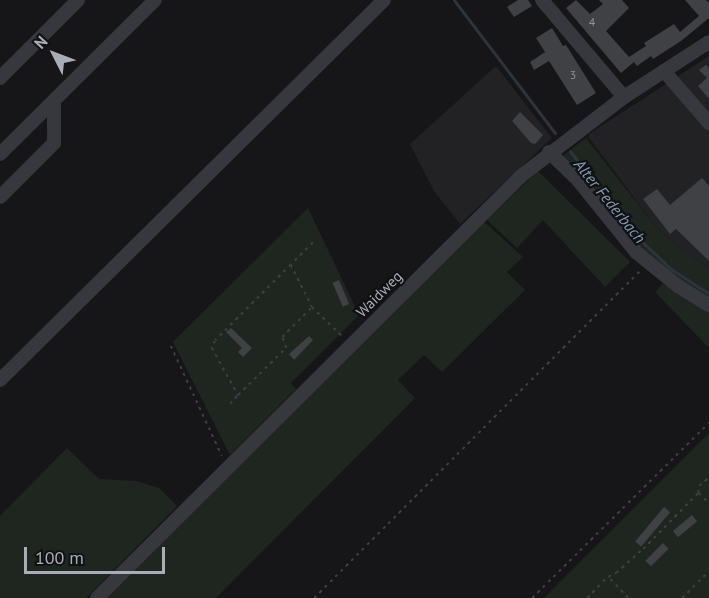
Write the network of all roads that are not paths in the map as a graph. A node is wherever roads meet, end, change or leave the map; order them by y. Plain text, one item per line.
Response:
1 (78, 0) edge
2 (155, 0) edge
3 (384, 0) edge
4 (542, 0) edge
5 (709, 42) edge
6 (663, 70) junction
7 (0, 78) edge
8 (624, 97) junction
9 (54, 101) junction
10 (709, 123) edge
11 (549, 152) junction
12 (0, 154) edge
13 (0, 197) edge
14 (709, 305) edge
15 (0, 380) edge
16 (96, 598) edge

1 - 7 street
2 - 9 street
3 - 15 street
4 - 8 street
5 - 6 street, Waidweg
6 - 8 street, Waidweg
6 - 10 street
8 - 11 street, Waidweg
9 - 12 street
9 - 13 street
11 - 14 street
11 - 16 street, Waidweg

